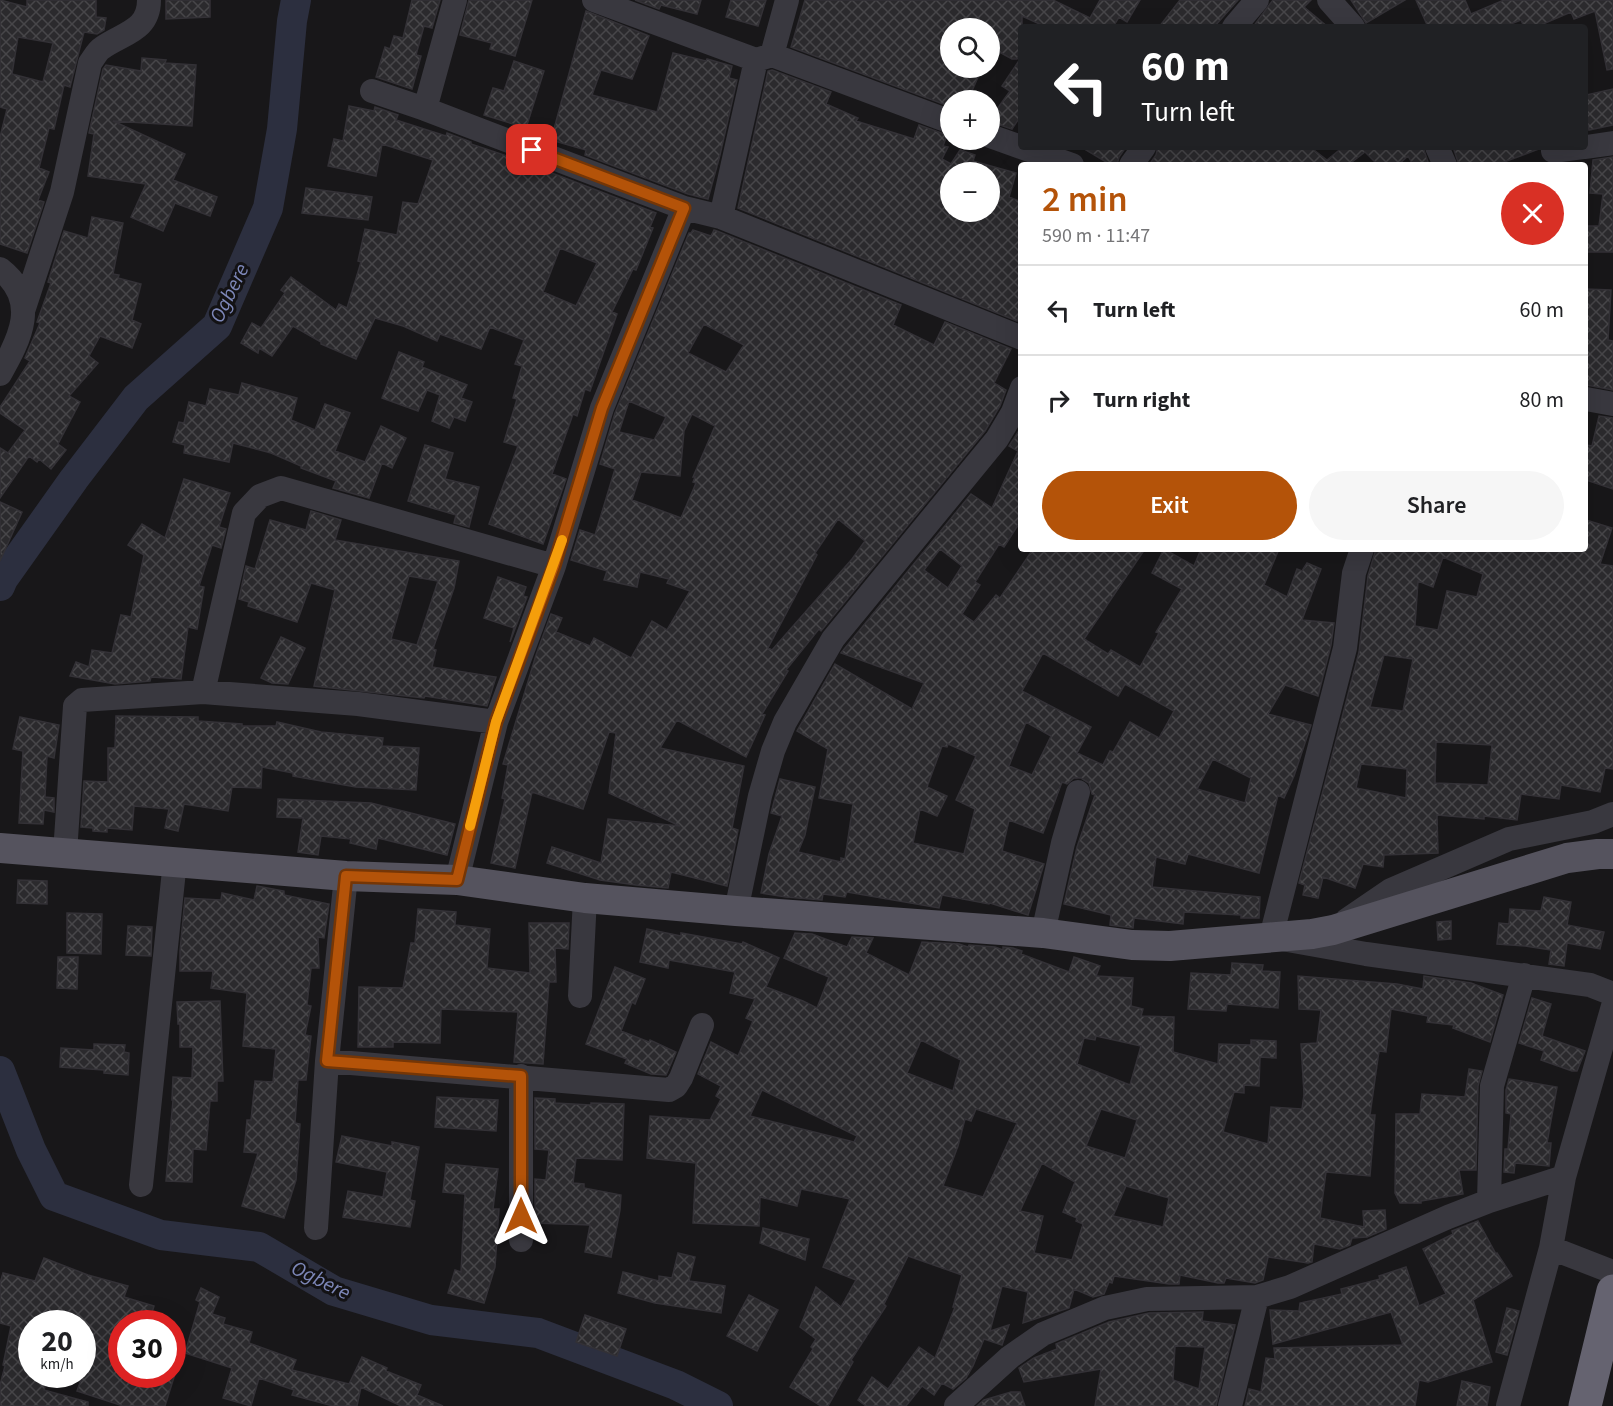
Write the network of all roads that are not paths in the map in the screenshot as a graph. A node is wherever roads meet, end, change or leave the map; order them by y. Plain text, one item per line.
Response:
1 (149, 0) edge
2 (455, 0) edge
3 (594, 0) edge
4 (787, 0) edge
5 (1257, 0) edge
6 (1329, 0) edge
7 (1237, 24) edge
8 (1350, 24) edge
9 (764, 57) junction
10 (372, 91) dead end
11 (425, 109) junction
12 (940, 118) edge
13 (1000, 140) edge
14 (1613, 143) edge
15 (1018, 146) edge
16 (1588, 146) edge
17 (1030, 150) edge
18 (1561, 150) edge
19 (1553, 151) dead end
20 (1064, 162) edge
21 (684, 208) junction
22 (721, 217) junction
23 (0, 269) edge
24 (24, 308) junction
25 (1018, 336) edge
26 (0, 374) edge
27 (1018, 399) edge
28 (1588, 399) edge
29 (1613, 404) edge
30 (1361, 552) edge
31 (554, 566) junction
32 (203, 692) junction
33 (496, 722) junction
34 (1078, 792) dead end
35 (1613, 814) edge
36 (0, 848) edge
37 (65, 853) junction
38 (1613, 854) edge
39 (175, 861) junction
40 (346, 876) junction
41 (457, 880) junction
42 (585, 898) junction
43 (736, 911) junction
44 (1333, 930) junction
45 (1043, 933) junction
46 (1271, 937) junction
47 (1524, 975) junction
48 (1613, 994) edge
49 (579, 996) dead end
50 (1613, 1006) edge
51 (702, 1025) dead end
52 (327, 1061) junction
53 (521, 1076) junction
54 (1564, 1177) junction
55 (141, 1185) dead end
56 (1489, 1201) junction
57 (316, 1228) dead end
58 (521, 1240) dead end
59 (1551, 1248) junction
60 (1613, 1272) edge
61 (1613, 1291) edge
62 (1257, 1297) junction
63 (956, 1406) edge
64 (1230, 1406) edge
65 (1508, 1406) edge
66 (1585, 1406) edge

1 - 24 street
2 - 11 street
3 - 9 street
4 - 9 street
5 - 7 street
6 - 8 street
9 - 12 street
9 - 22 street
10 - 11 street
11 - 21 street
13 - 15 street
14 - 16 street
17 - 20 street
18 - 19 street
21 - 22 street
21 - 31 street
22 - 25 street
23 - 24 street
24 - 26 street
27 - 43 street
28 - 29 street
30 - 46 street
31 - 32 street
31 - 33 street
32 - 33 street
32 - 37 street
33 - 41 street
34 - 45 street
35 - 44 street
36 - 37 main road
37 - 39 main road
38 - 44 main road
39 - 40 main road
39 - 55 street
40 - 41 main road
40 - 52 street
41 - 42 main road
42 - 43 main road
42 - 49 street
43 - 45 main road
44 - 46 main road
45 - 46 main road
46 - 47 street
47 - 48 street
47 - 56 street
50 - 54 street
51 - 53 street
52 - 53 street
52 - 57 street
53 - 58 street
54 - 56 street
54 - 59 street
56 - 62 street
59 - 60 street
59 - 65 street
61 - 66 highway
62 - 63 street
62 - 64 street

